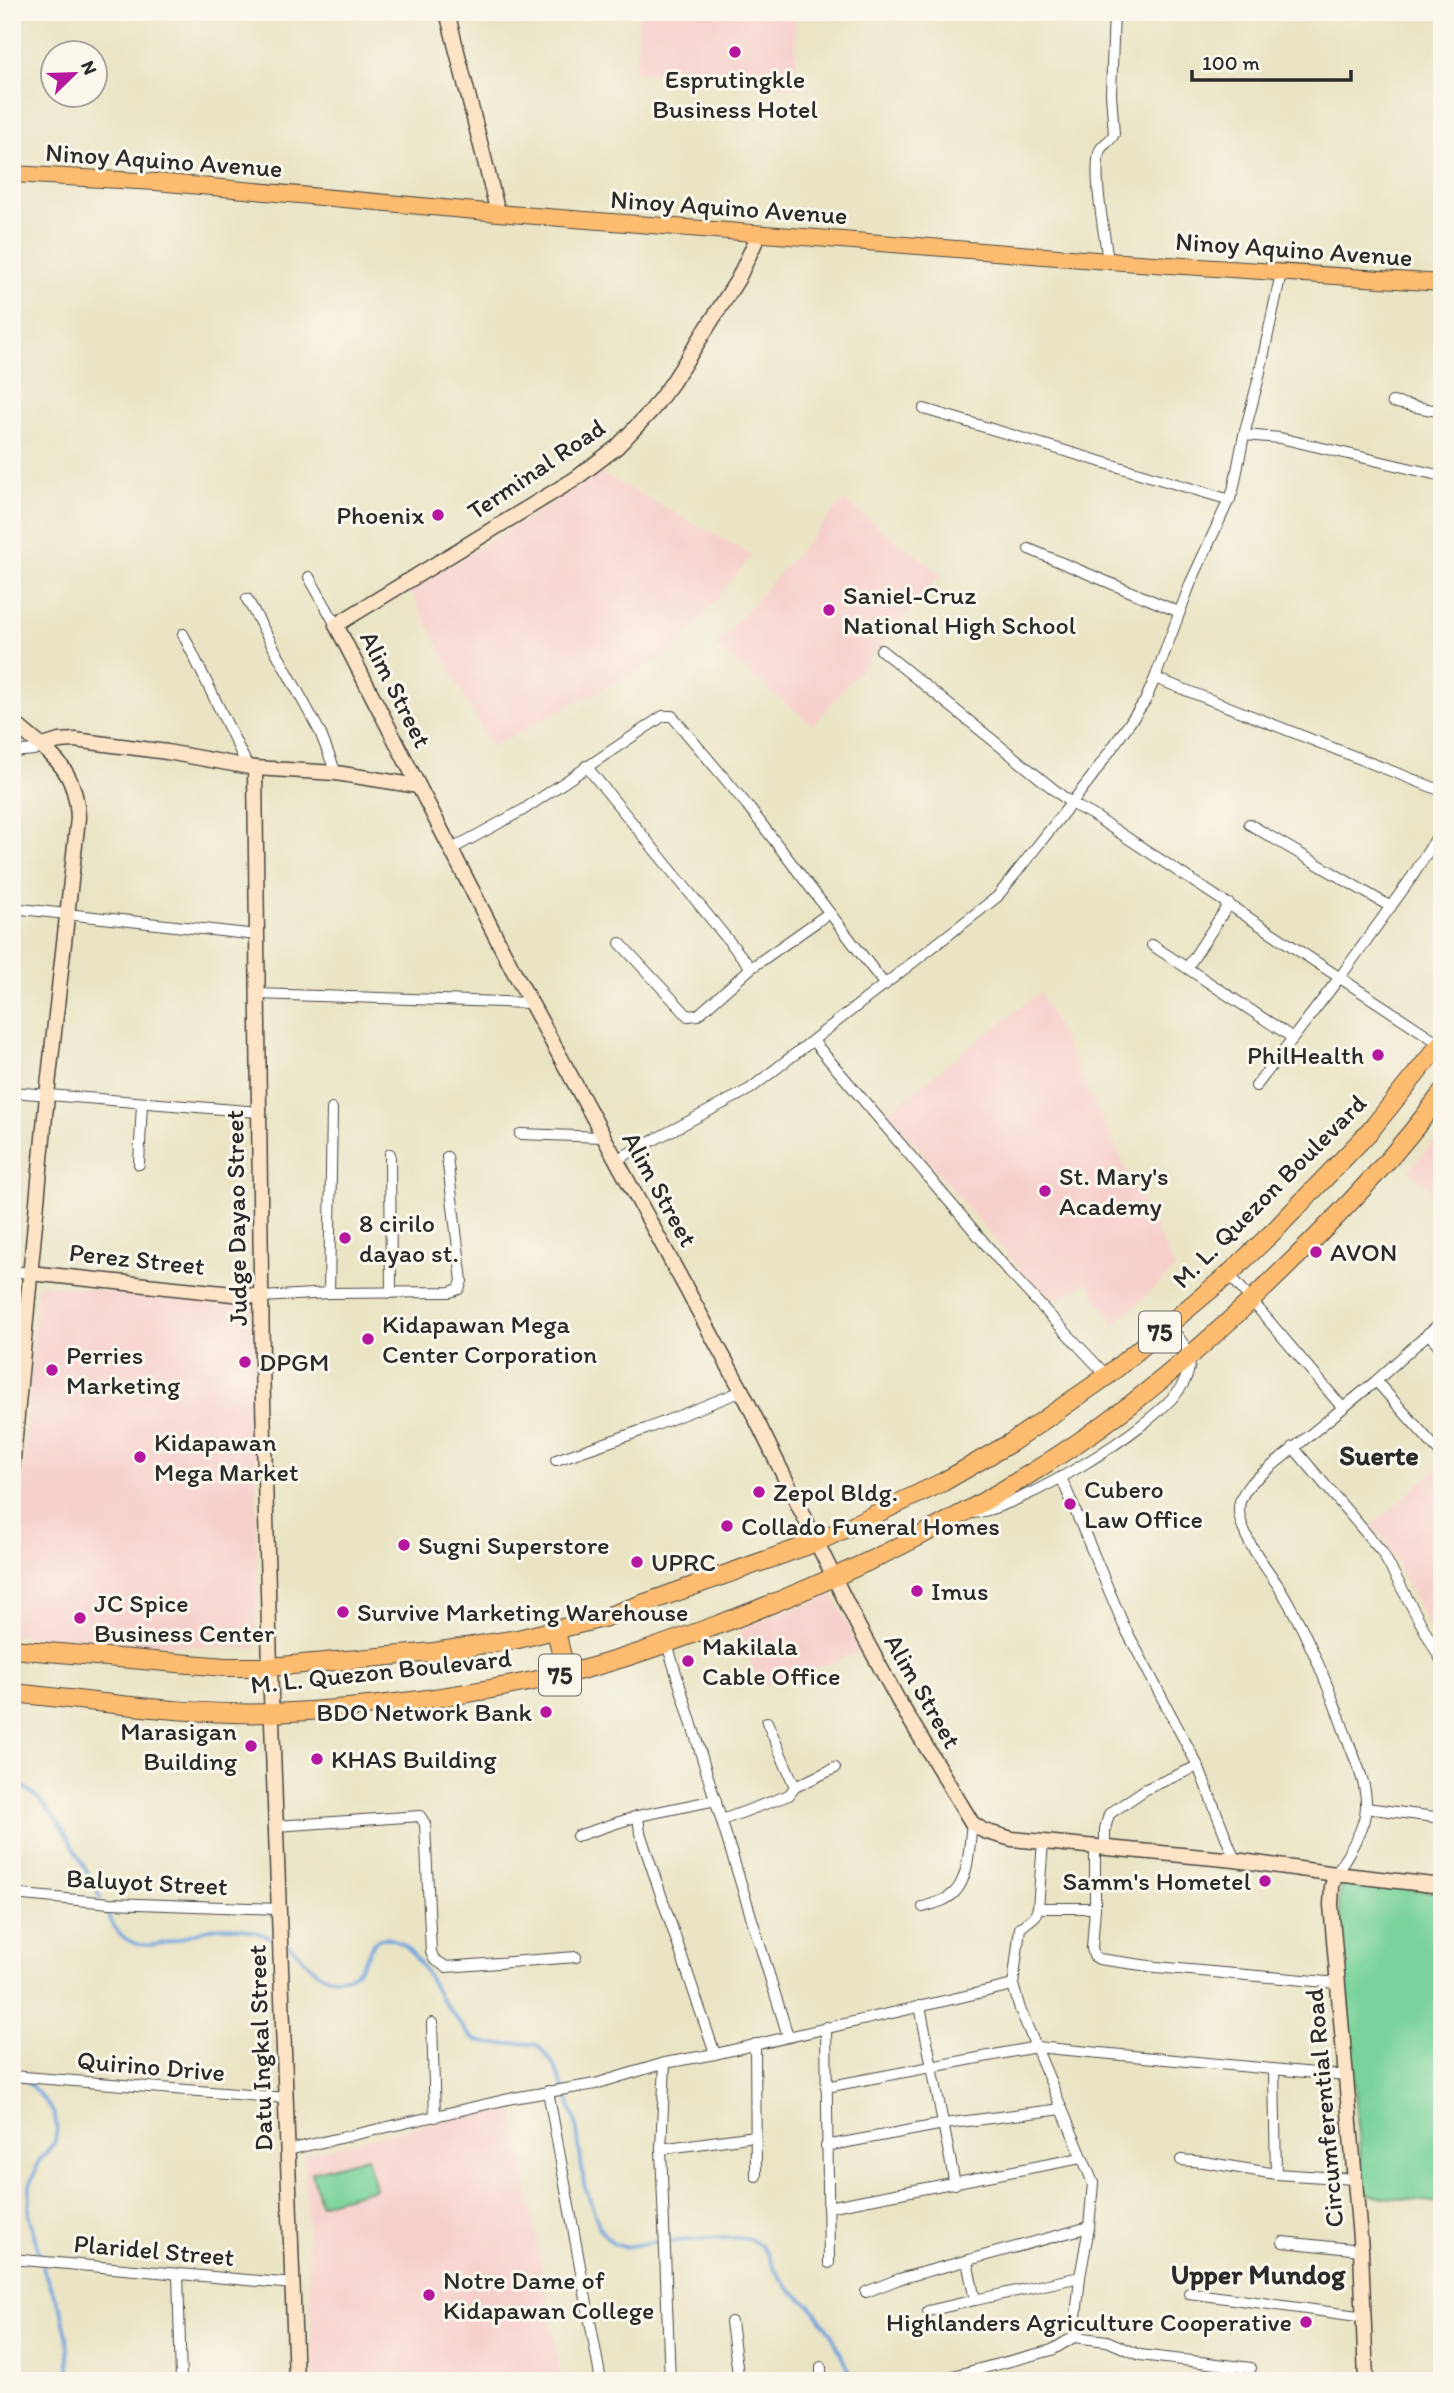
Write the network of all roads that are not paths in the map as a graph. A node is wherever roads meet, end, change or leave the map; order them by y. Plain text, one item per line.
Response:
1 (447, 12) edge
2 (1114, 12) edge
3 (12, 174) edge
4 (498, 213) junction
5 (759, 234) junction
6 (1108, 261) junction
7 (1281, 273) junction
8 (1442, 283) edge
9 (1392, 402) dead end
10 (924, 409) dead end
11 (1442, 412) edge
12 (1244, 435) junction
13 (1442, 476) edge
14 (1230, 500) junction
15 (1029, 548) dead end
16 (309, 577) dead end
17 (247, 599) dead end
18 (1179, 612) junction
19 (336, 625) junction
20 (183, 634) dead end
21 (881, 650) dead end
22 (1155, 678) junction
23 (12, 721) edge
24 (43, 746) junction
25 (12, 752) edge
26 (586, 766) junction
27 (252, 767) junction
28 (336, 773) junction
29 (418, 786) junction
30 (1442, 791) edge
31 (1072, 804) junction
32 (1249, 824) dead end
33 (1442, 830) edge
34 (450, 850) junction
35 (1229, 904) junction
36 (1391, 907) junction
37 (12, 908) edge
38 (829, 913) junction
39 (66, 914) junction
40 (257, 935) junction
41 (620, 943) dead end
42 (1152, 945) dead end
43 (751, 968) junction
44 (1187, 968) junction
45 (1340, 977) junction
46 (885, 985) junction
47 (257, 994) junction
48 (530, 1003) junction
49 (1293, 1038) junction
50 (814, 1041) junction
51 (1441, 1044) edge
52 (1256, 1086) dead end
53 (12, 1092) edge
54 (1442, 1093) edge
55 (47, 1095) junction
56 (142, 1102) junction
57 (332, 1109) dead end
58 (259, 1112) junction
59 (520, 1135) dead end
60 (603, 1137) junction
61 (390, 1154) dead end
62 (447, 1157) dead end
63 (616, 1160) junction
64 (139, 1164) dead end
65 (12, 1271) edge
66 (30, 1273) junction
67 (1229, 1274) junction
68 (329, 1293) junction
69 (391, 1293) junction
70 (262, 1297) junction
71 (1252, 1300) junction
72 (1442, 1321) edge
73 (1169, 1324) junction
74 (1428, 1333) junction
75 (1442, 1349) edge
76 (1191, 1356) junction
77 (1107, 1376) junction
78 (1376, 1381) junction
79 (742, 1391) junction
80 (1342, 1407) junction
81 (1293, 1447) junction
82 (1442, 1455) edge
83 (13, 1459) edge
84 (556, 1460) dead end
85 (12, 1469) edge
86 (1061, 1477) junction
87 (962, 1514) junction
88 (817, 1542) junction
89 (835, 1578) junction
90 (556, 1631) junction
91 (667, 1644) junction
92 (1438, 1645) edge
93 (12, 1649) edge
94 (1442, 1662) edge
95 (270, 1667) junction
96 (566, 1674) junction
97 (12, 1693) edge
98 (272, 1713) junction
99 (767, 1722) dead end
100 (1198, 1766) junction
101 (835, 1768) dead end
102 (795, 1787) junction
103 (716, 1800) junction
104 (1366, 1808) junction
105 (638, 1815) junction
106 (1442, 1818) edge
107 (722, 1820) junction
108 (972, 1823) junction
109 (276, 1826) junction
110 (577, 1836) dead end
111 (1043, 1842) junction
112 (1100, 1848) junction
113 (1235, 1860) junction
114 (1336, 1874) junction
115 (1442, 1886) edge
116 (12, 1894) edge
117 (923, 1907) dead end
118 (1038, 1908) junction
119 (1095, 1908) junction
120 (279, 1909) junction
121 (576, 1957) dead end
122 (1338, 1983) junction
123 (1013, 1985) junction
124 (920, 2006) junction
125 (432, 2023) dead end
126 (826, 2027) junction
127 (788, 2036) junction
128 (755, 2044) junction
129 (1036, 2047) junction
130 (715, 2054) junction
131 (664, 2063) junction
132 (931, 2066) junction
133 (1275, 2071) junction
134 (12, 2076) edge
135 (1347, 2076) junction
136 (825, 2087) junction
137 (552, 2090) junction
138 (286, 2098) junction
139 (1062, 2109) junction
140 (435, 2117) junction
141 (944, 2124) junction
142 (755, 2136) junction
143 (826, 2146) junction
144 (661, 2149) junction
145 (288, 2150) junction
146 (1081, 2158) junction
147 (1181, 2160) dead end
148 (1276, 2174) junction
149 (755, 2175) dead end
150 (1355, 2179) junction
151 (955, 2184) junction
152 (828, 2207) junction
153 (1089, 2227) junction
154 (1283, 2242) dead end
155 (1361, 2250) junction
156 (16, 2260) edge
157 (967, 2261) junction
158 (830, 2263) dead end
159 (178, 2274) junction
160 (1080, 2277) junction
161 (293, 2284) junction
162 (866, 2292) dead end
163 (1189, 2293) dead end
164 (975, 2300) junction
165 (928, 2311) dead end
166 (1365, 2316) junction
167 (731, 2322) dead end
168 (1074, 2337) junction
169 (821, 2367) dead end
170 (1251, 2368) dead end
171 (953, 2376) dead end
172 (181, 2381) edge
173 (296, 2381) edge
174 (601, 2381) edge
175 (670, 2381) edge
176 (739, 2381) edge
177 (821, 2381) edge
178 (1366, 2381) edge

1 - 4 street
2 - 6 street
3 - 4 main road, Ninoy Aquino Avenue
4 - 5 main road, Ninoy Aquino Avenue
5 - 6 main road, Ninoy Aquino Avenue
5 - 19 street, Terminal Road
6 - 7 main road, Ninoy Aquino Avenue
7 - 8 main road, Ninoy Aquino Avenue
7 - 12 street
9 - 11 street
10 - 14 street
12 - 13 street
12 - 14 street
14 - 18 street
15 - 18 street
16 - 19 street, Alim Street
17 - 28 street
18 - 22 street
19 - 29 street, Alim Street
20 - 27 street
21 - 31 street
22 - 30 street
22 - 31 street
23 - 24 street
24 - 25 street
24 - 27 street
24 - 39 street
26 - 34 street
26 - 38 street
26 - 43 street
27 - 28 street
27 - 40 street, Judge Dayao Street
28 - 29 street
29 - 34 street, Alim Street
31 - 35 street
31 - 46 street
32 - 36 street
33 - 36 street
34 - 48 street, Alim Street
35 - 44 street
35 - 45 street
36 - 45 street
37 - 39 street
38 - 43 street
38 - 46 street
39 - 40 street
39 - 55 street
40 - 47 street, Judge Dayao Street
41 - 43 street
42 - 44 street
44 - 49 street
45 - 49 street
45 - 51 street
46 - 50 street
47 - 48 street
47 - 58 street, Judge Dayao Street
48 - 60 street, Alim Street
49 - 52 street
50 - 63 street
50 - 77 street
51 - 67 highway, M. L. Quezon Boulevard / 75
53 - 55 street
54 - 71 highway, M. L. Quezon Boulevard / 75
55 - 56 street
55 - 66 street
56 - 58 street
56 - 64 street
57 - 68 street
58 - 70 street, Judge Dayao Street
59 - 60 street
60 - 63 street, Alim Street
61 - 69 street
62 - 69 street, Perez Street
63 - 79 street, Alim Street
65 - 66 street, Perez Street
66 - 70 street, Perez Street
66 - 83 street
67 - 71 street
67 - 73 highway, M. L. Quezon Boulevard / 75
68 - 69 street, Perez Street
68 - 70 street, Perez Street
70 - 95 street, Judge Dayao Street
71 - 76 highway, M. L. Quezon Boulevard / 75
71 - 80 street
72 - 74 street
73 - 76 street
73 - 77 highway, M. L. Quezon Boulevard / 75
74 - 75 street
74 - 78 street
76 - 86 street
76 - 87 highway, M. L. Quezon Boulevard / 75
77 - 88 highway, M. L. Quezon Boulevard / 75
78 - 80 street
78 - 82 street
79 - 84 street
79 - 88 street, Alim Street
80 - 81 street
81 - 92 street
81 - 104 street
83 - 85 street
86 - 87 street
86 - 100 street
87 - 89 highway, M. L. Quezon Boulevard / 75
88 - 89 street, Alim Street
88 - 90 highway, M. L. Quezon Boulevard / 75
89 - 91 highway, M. L. Quezon Boulevard / 75
89 - 108 street, Alim Street
90 - 95 highway, M. L. Quezon Boulevard / 75
90 - 96 highway
91 - 96 highway, M. L. Quezon Boulevard / 75
91 - 103 street
92 - 94 street
93 - 95 highway, M. L. Quezon Boulevard / 75
95 - 98 street, Judge Dayao Street
96 - 98 highway, M. L. Quezon Boulevard / 75
97 - 98 highway, M. L. Quezon Boulevard / 75
98 - 109 street, Datu Ingkal Street
99 - 102 street
100 - 112 street
100 - 113 street
101 - 102 street
102 - 107 street
103 - 105 street
103 - 107 street
104 - 106 street
104 - 114 street
105 - 110 street
105 - 130 street
107 - 127 street
108 - 111 street
108 - 117 street
109 - 120 street, Datu Ingkal Street
109 - 121 street
111 - 112 street
111 - 118 street
112 - 113 street
112 - 119 street
113 - 114 street
114 - 115 street
114 - 122 street, Circumferential Road
116 - 120 street, Baluyot Street
118 - 119 street
118 - 123 street
119 - 122 street
120 - 138 street, Datu Ingkal Street
122 - 135 street, Circumferential Road
123 - 124 street
123 - 129 street
124 - 126 street
124 - 132 street
125 - 140 street
126 - 127 street
126 - 136 street
127 - 128 street
128 - 130 street
128 - 142 street
129 - 132 street
129 - 133 street
129 - 139 street
130 - 131 street
131 - 137 street
131 - 144 street
132 - 136 street
132 - 141 street
133 - 135 street
133 - 148 street
134 - 138 street, Quirino Drive
135 - 150 street, Circumferential Road
136 - 143 street
137 - 140 street
137 - 174 street
138 - 145 street, Datu Ingkal Street
139 - 141 street
139 - 146 street
140 - 145 street
141 - 143 street
141 - 151 street
142 - 144 street
142 - 149 street
143 - 152 street
144 - 175 street
145 - 161 street, Datu Ingkal Street
146 - 151 street
146 - 153 street
147 - 148 street
148 - 150 street
150 - 155 street, Circumferential Road
151 - 152 street
152 - 158 street
153 - 157 street
153 - 160 street
154 - 155 street
155 - 166 street, Circumferential Road
156 - 159 street, Plaridel Street
157 - 162 street
157 - 164 street
159 - 161 street, Plaridel Street
159 - 172 street
160 - 164 street
160 - 168 street
161 - 173 street, Datu Ingkal Street
163 - 166 street
164 - 165 street
166 - 178 street, Circumferential Road
167 - 176 street
168 - 170 street
168 - 171 street
169 - 177 street

